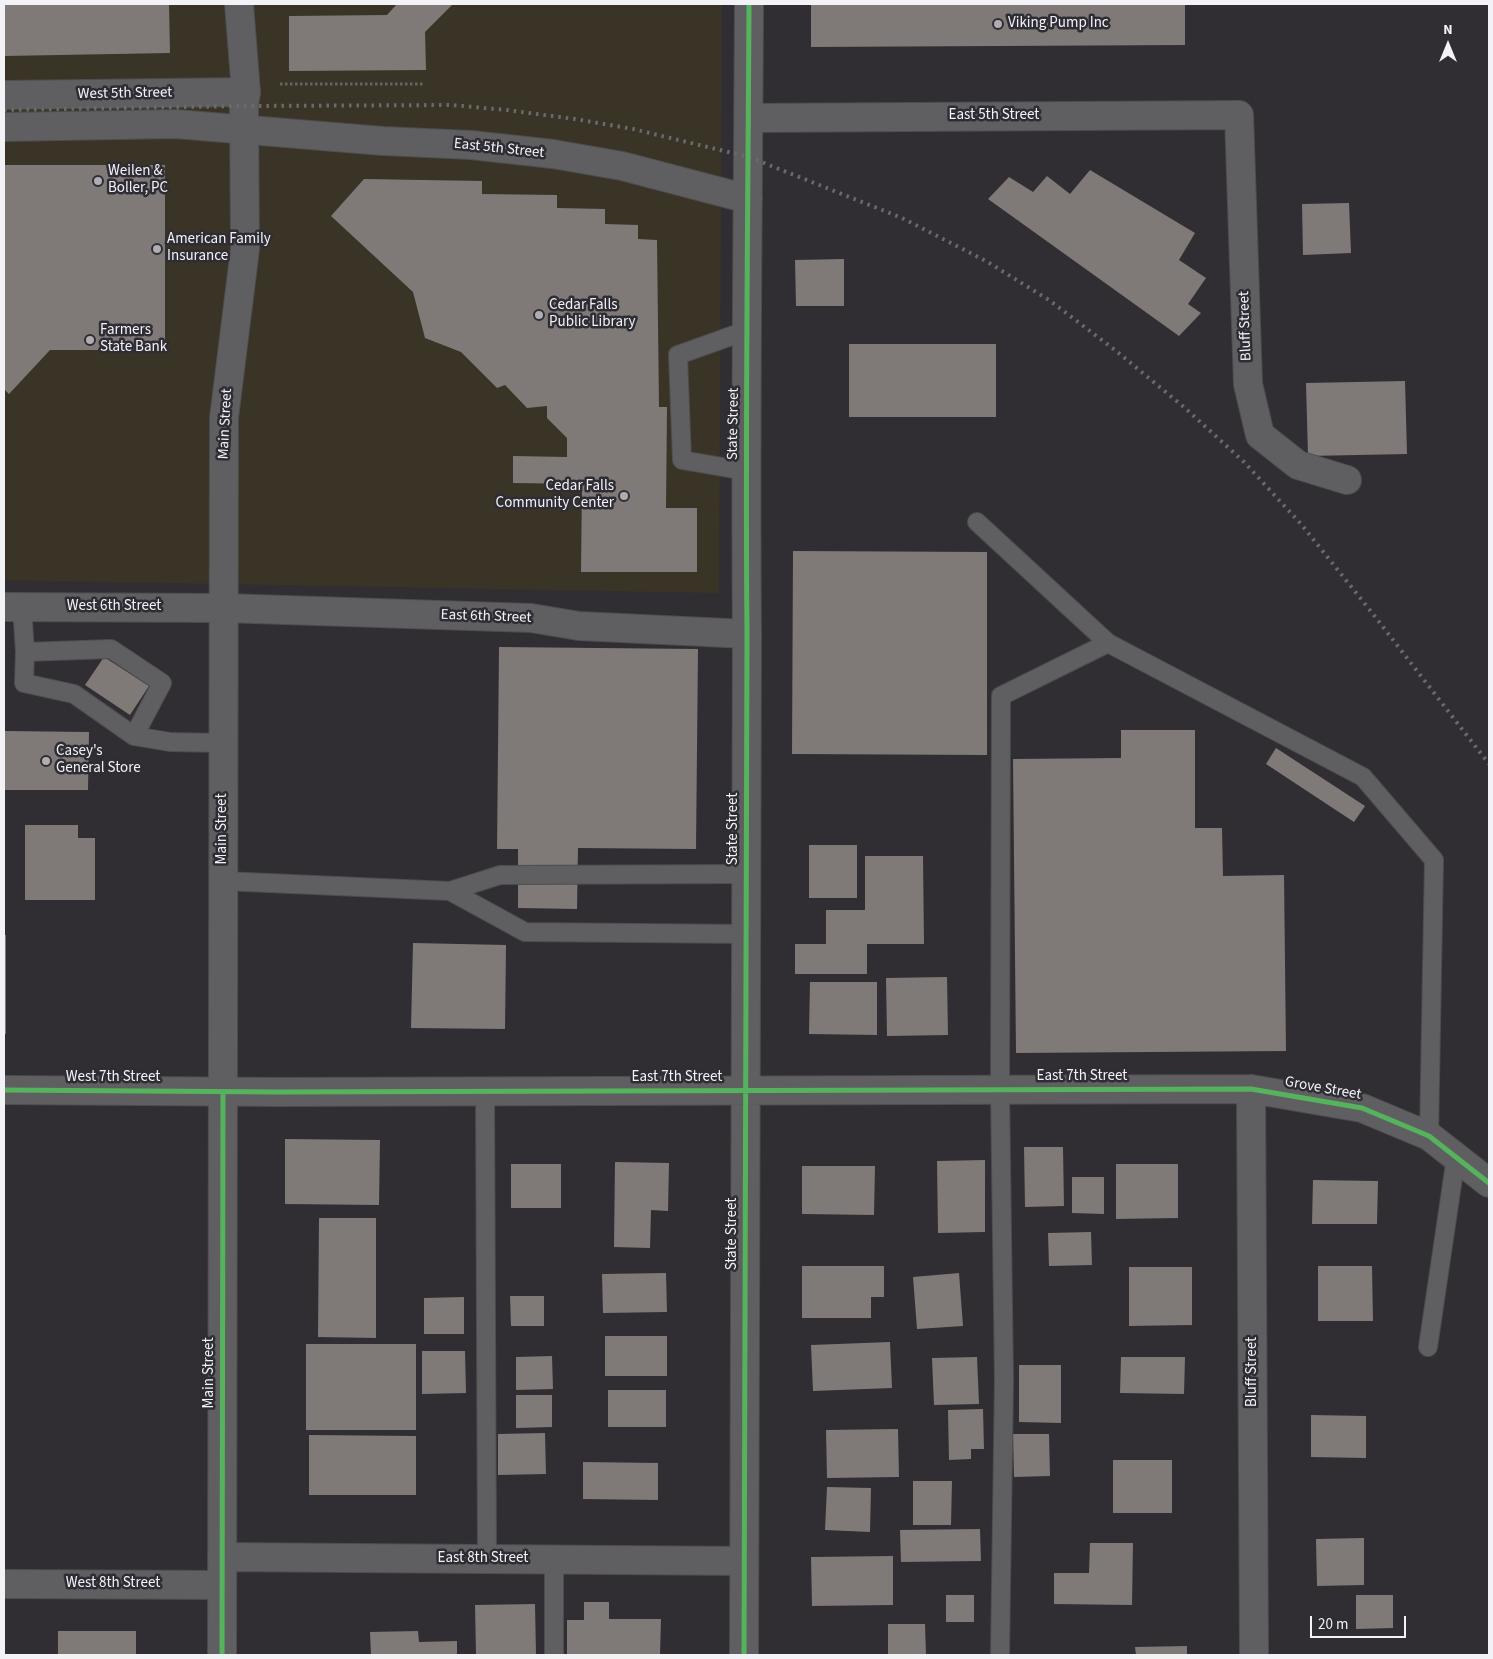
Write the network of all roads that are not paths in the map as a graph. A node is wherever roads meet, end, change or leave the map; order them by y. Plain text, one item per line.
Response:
1 (239, 4) edge
2 (749, 4) edge
3 (246, 92) junction
4 (4, 95) edge
5 (1239, 115) joint
6 (749, 118) junction
7 (4, 127) edge
8 (244, 128) junction
9 (748, 199) junction
10 (748, 330) junction
11 (746, 472) junction
12 (1348, 480) dead end
13 (977, 522) dead end
14 (13, 607) edge
15 (224, 608) junction
16 (747, 634) junction
17 (1108, 643) junction
18 (25, 652) junction
19 (134, 736) junction
20 (223, 743) junction
21 (746, 874) junction
22 (223, 881) junction
23 (450, 891) junction
24 (746, 934) junction
25 (1251, 1089) junction
26 (4, 1090) edge
27 (746, 1090) junction
28 (1000, 1090) junction
29 (486, 1091) junction
30 (223, 1092) junction
31 (1429, 1136) junction
32 (1456, 1156) junction
33 (1489, 1182) edge
34 (1428, 1347) dead end
35 (222, 1556) junction
36 (487, 1559) junction
37 (554, 1559) junction
38 (744, 1561) junction
39 (4, 1584) edge
40 (222, 1585) junction
41 (222, 1655) edge
42 (554, 1655) edge
43 (744, 1655) edge
44 (1000, 1655) edge
45 (1254, 1655) edge

1 - 3 street, Main Street
2 - 6 street, State Street
3 - 4 street, West 5th Street
3 - 8 street, Main Street
5 - 6 street, East 5th Street
5 - 12 street, Bluff Street
6 - 9 street, State Street
7 - 8 street, West 5th Street
8 - 9 street, East 5th Street
8 - 15 street, Main Street
9 - 10 street, State Street
10 - 11 street, State Street
10 - 11 lane
11 - 16 street, State Street
13 - 17 lane
14 - 15 street, West 6th Street
14 - 18 lane
15 - 16 street, East 6th Street
15 - 20 street, Main Street
16 - 21 street, State Street
17 - 28 lane
17 - 31 lane
18 - 19 lane
18 - 19 lane
19 - 20 lane
20 - 22 street, Main Street
21 - 23 lane
21 - 24 street, State Street
22 - 23 lane
22 - 30 street, Main Street
23 - 24 lane
24 - 27 street, State Street
25 - 28 street, East 7th Street
25 - 31 street, Grove Street
25 - 45 street, Bluff Street
26 - 30 street, West 7th Street
27 - 28 street, East 7th Street
27 - 29 street, East 7th Street
27 - 38 street, State Street
28 - 44 lane
29 - 30 street, East 7th Street
29 - 36 lane
30 - 35 street, Main Street
31 - 32 street, Grove Street
32 - 33 street, Grove Street
32 - 34 lane
35 - 36 street, East 8th Street
35 - 40 street, Main Street
36 - 37 street, East 8th Street
37 - 38 street, East 8th Street
37 - 42 lane
38 - 43 street, State Street
39 - 40 street, West 8th Street
40 - 41 street, Main Street

